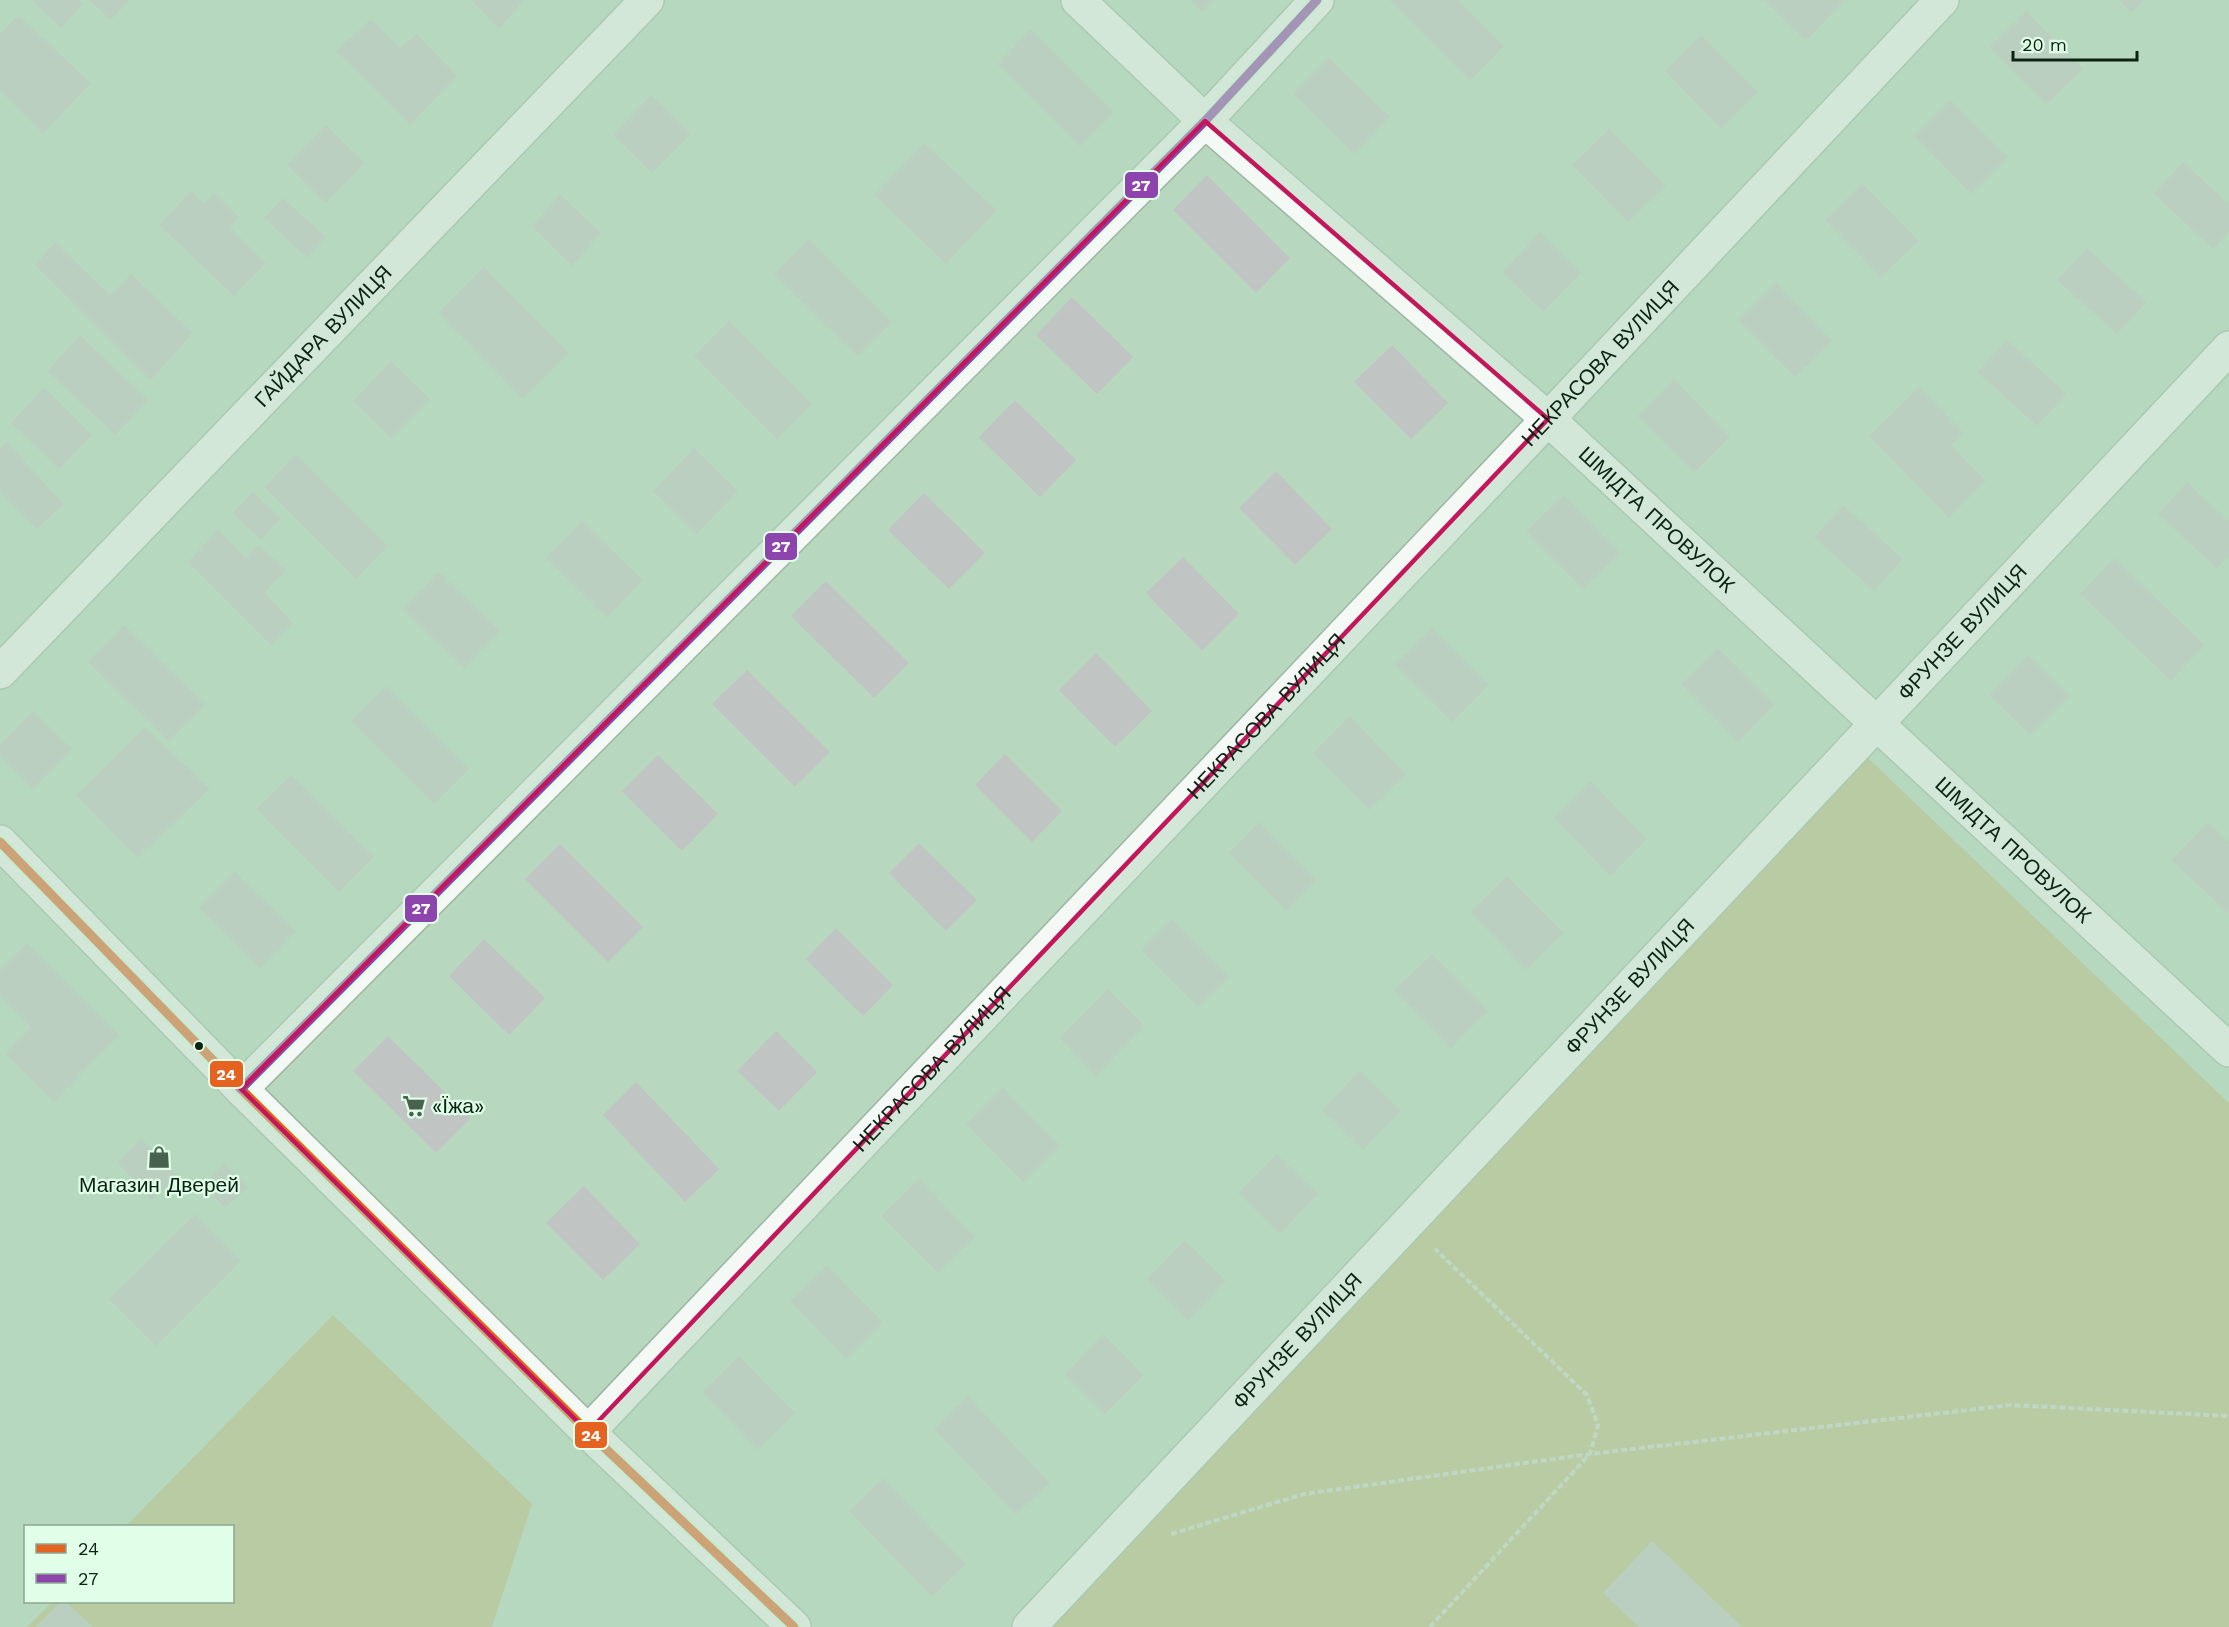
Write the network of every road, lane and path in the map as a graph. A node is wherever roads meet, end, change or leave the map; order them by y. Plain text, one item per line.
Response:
1 (646, 0) edge
2 (1078, 0) edge
3 (1317, 0) edge
4 (1942, 0) edge
5 (1205, 121) junction
6 (2229, 348) edge
7 (1548, 419) junction
8 (0, 672) edge
9 (1876, 723) junction
10 (0, 842) edge
11 (2229, 1049) edge
12 (241, 1089) junction
13 (1409, 1222) junction
14 (2229, 1416) edge
15 (588, 1432) junction
16 (1590, 1454) junction
17 (1160, 1538) dead end
18 (794, 1627) edge
19 (1029, 1627) edge
20 (1430, 1627) edge

1 - 8 street, ГАЙДАРА ВУЛИЦЯ
2 - 5 street, ШМІДТА ПРОВУЛОК
3 - 5 street
4 - 7 street, НЕКРАСОВА ВУЛИЦЯ
5 - 7 street, ШМІДТА ПРОВУЛОК
5 - 12 street
6 - 9 street, ФРУНЗЕ ВУЛИЦЯ
7 - 9 street, ШМІДТА ПРОВУЛОК
7 - 15 street, НЕКРАСОВА ВУЛИЦЯ
9 - 11 street, ШМІДТА ПРОВУЛОК
9 - 13 street, ФРУНЗЕ ВУЛИЦЯ
10 - 12 street
12 - 15 street
13 - 16 path
13 - 19 street, ФРУНЗЕ ВУЛИЦЯ
14 - 16 path
15 - 18 street
16 - 17 path
16 - 20 path

